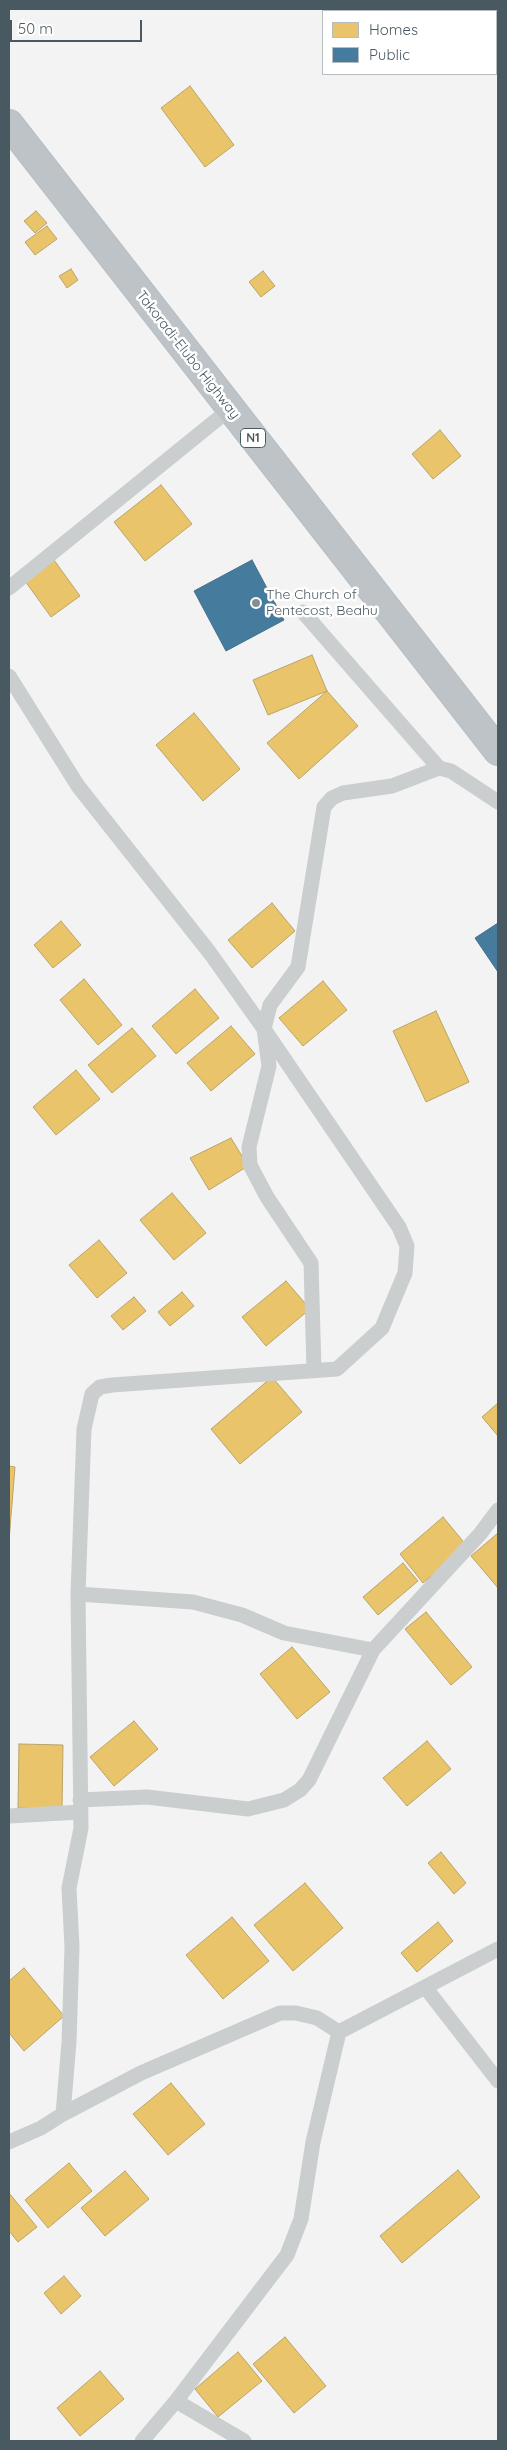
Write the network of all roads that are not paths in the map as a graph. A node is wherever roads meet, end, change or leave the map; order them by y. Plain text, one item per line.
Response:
1 (9, 124) edge
2 (230, 409) junction
3 (9, 588) edge
4 (303, 612) dead end
5 (9, 676) edge
6 (498, 751) edge
7 (439, 768) junction
8 (498, 802) edge
9 (264, 1029) junction
10 (314, 1370) junction
11 (498, 1510) edge
12 (78, 1594) junction
13 (373, 1650) junction
14 (81, 1806) junction
15 (9, 1816) edge
16 (498, 1949) edge
17 (425, 1987) junction
18 (339, 2032) junction
19 (498, 2081) edge
20 (62, 2114) junction
21 (9, 2142) edge
22 (176, 2401) junction
23 (142, 2441) edge
24 (244, 2441) edge

1 - 2 highway, Takoradi-Elubo Highway / N1
2 - 3 street
2 - 6 highway, Takoradi-Elubo Highway / N1
4 - 7 street
5 - 9 street
7 - 8 street
7 - 9 street
9 - 10 street
9 - 10 street
10 - 12 street
11 - 13 street
12 - 13 street
12 - 14 street
13 - 14 street
14 - 15 street
14 - 20 street
16 - 17 street
17 - 18 street
17 - 19 street
18 - 20 street
18 - 22 street
20 - 21 street
22 - 23 street
22 - 24 street

